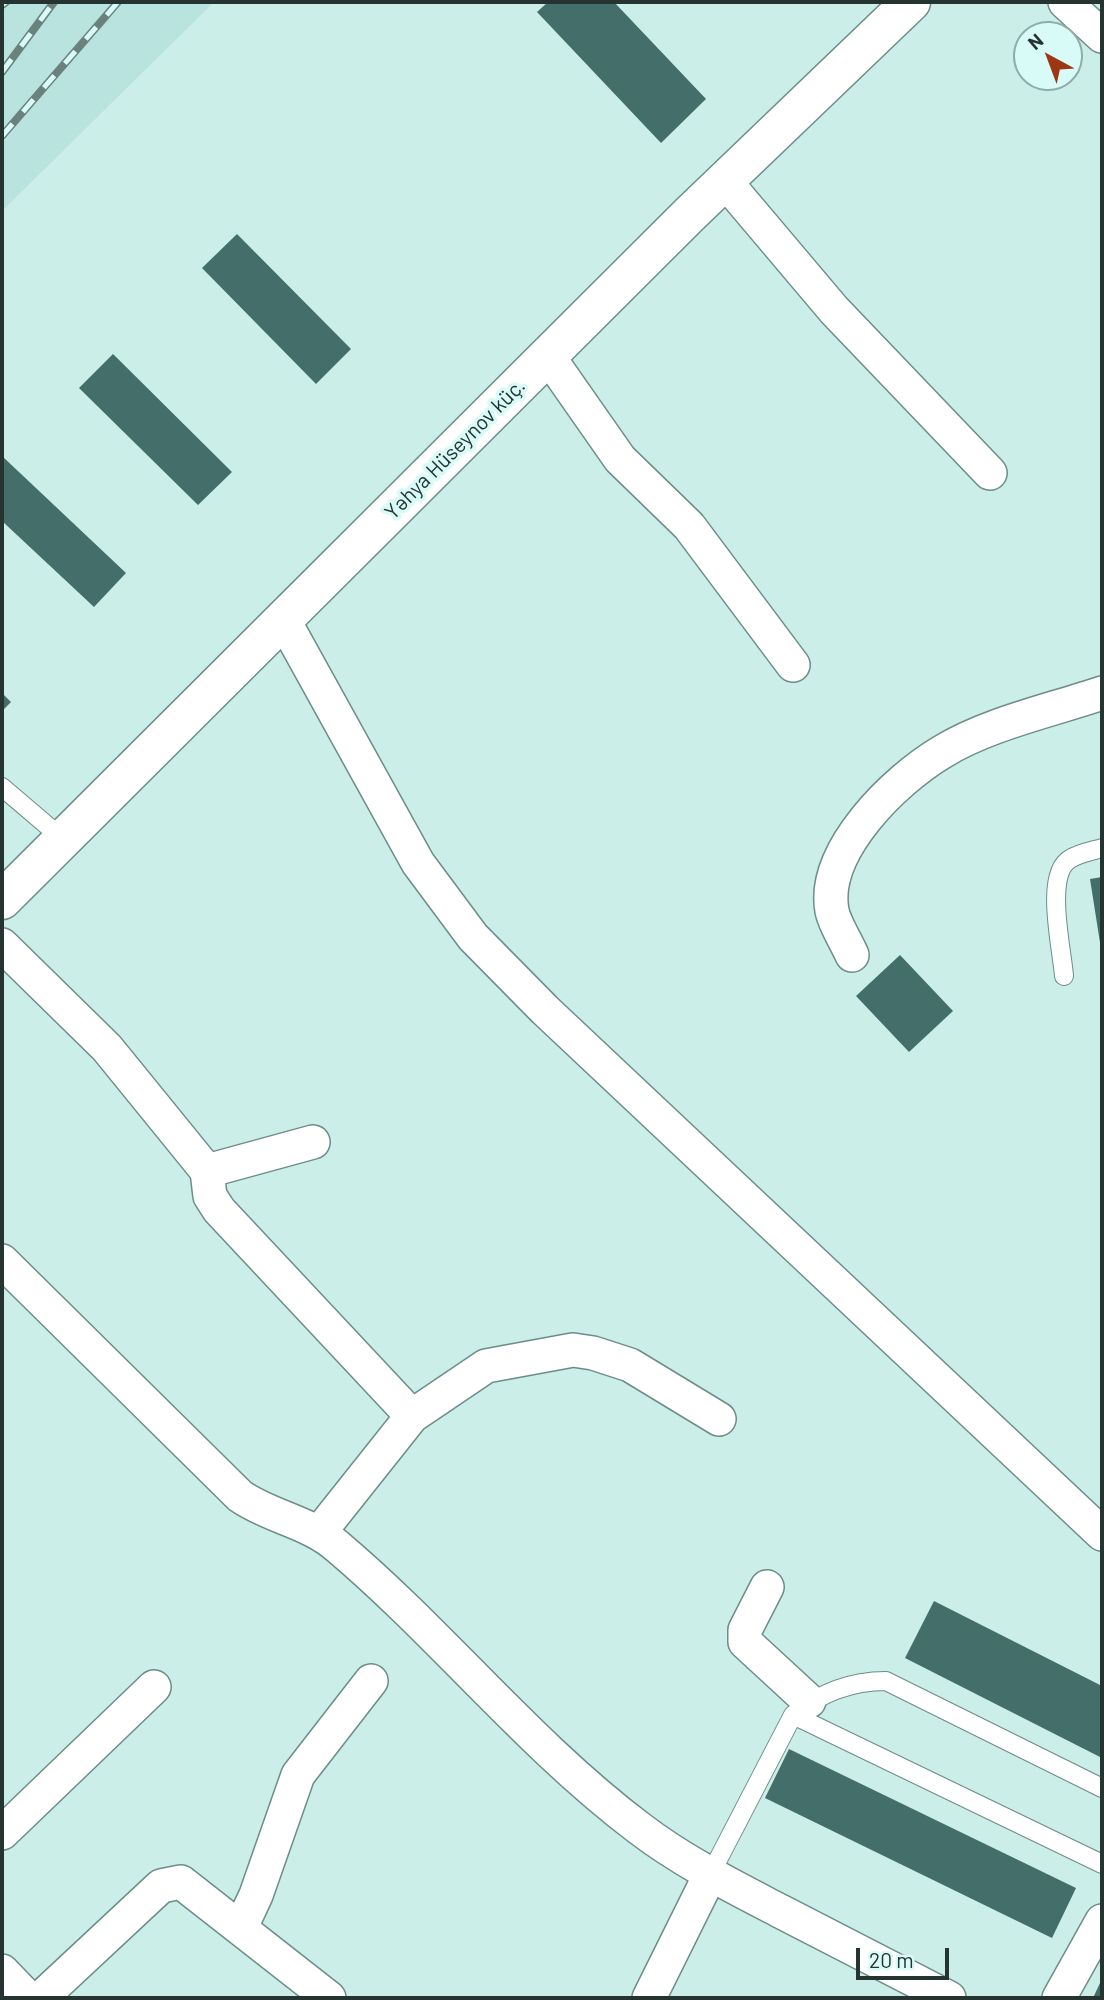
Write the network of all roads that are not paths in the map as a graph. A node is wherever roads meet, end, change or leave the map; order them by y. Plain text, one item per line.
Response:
1 (911, 2) edge
2 (1065, 2) edge
3 (1102, 36) edge
4 (725, 181) junction
5 (548, 356) junction
6 (990, 473) dead end
7 (284, 619) junction
8 (793, 665) dead end
9 (1102, 693) edge
10 (2, 787) edge
11 (63, 839) junction
12 (1102, 848) edge
13 (2, 900) edge
14 (2, 945) edge
15 (852, 955) dead end
16 (1064, 976) dead end
17 (313, 1142) dead end
18 (208, 1171) junction
19 (2, 1261) edge
20 (412, 1416) junction
21 (719, 1419) dead end
22 (319, 1533) junction
23 (1102, 1534) edge
24 (767, 1587) dead end
25 (371, 1681) dead end
26 (154, 1687) dead end
27 (801, 1708) junction
28 (1102, 1788) edge
29 (2, 1833) edge
30 (1102, 1864) edge
31 (710, 1875) junction
32 (1102, 1921) edge
33 (241, 1927) junction
34 (2, 1971) edge
35 (28, 1998) edge
36 (41, 1998) edge
37 (329, 1998) edge
38 (649, 1998) edge
39 (949, 1998) edge
40 (1059, 1998) edge

1 - 4 street, Yəhya Hüseynov küç.
2 - 3 street
4 - 5 street, Yəhya Hüseynov küç.
4 - 6 street
5 - 7 street, Yəhya Hüseynov küç.
5 - 8 street
7 - 11 street, Yəhya Hüseynov küç.
7 - 23 street
9 - 15 street
10 - 11 lane
11 - 13 street, Yəhya Hüseynov küç.
12 - 16 lane
14 - 18 street
17 - 18 street
18 - 20 street
19 - 22 street
20 - 21 street
20 - 22 street
22 - 31 street
24 - 27 street
25 - 33 street
26 - 29 street
27 - 28 lane
27 - 30 lane
27 - 31 lane
31 - 38 street
31 - 39 street
32 - 40 street
33 - 36 street
33 - 37 street
34 - 35 street

